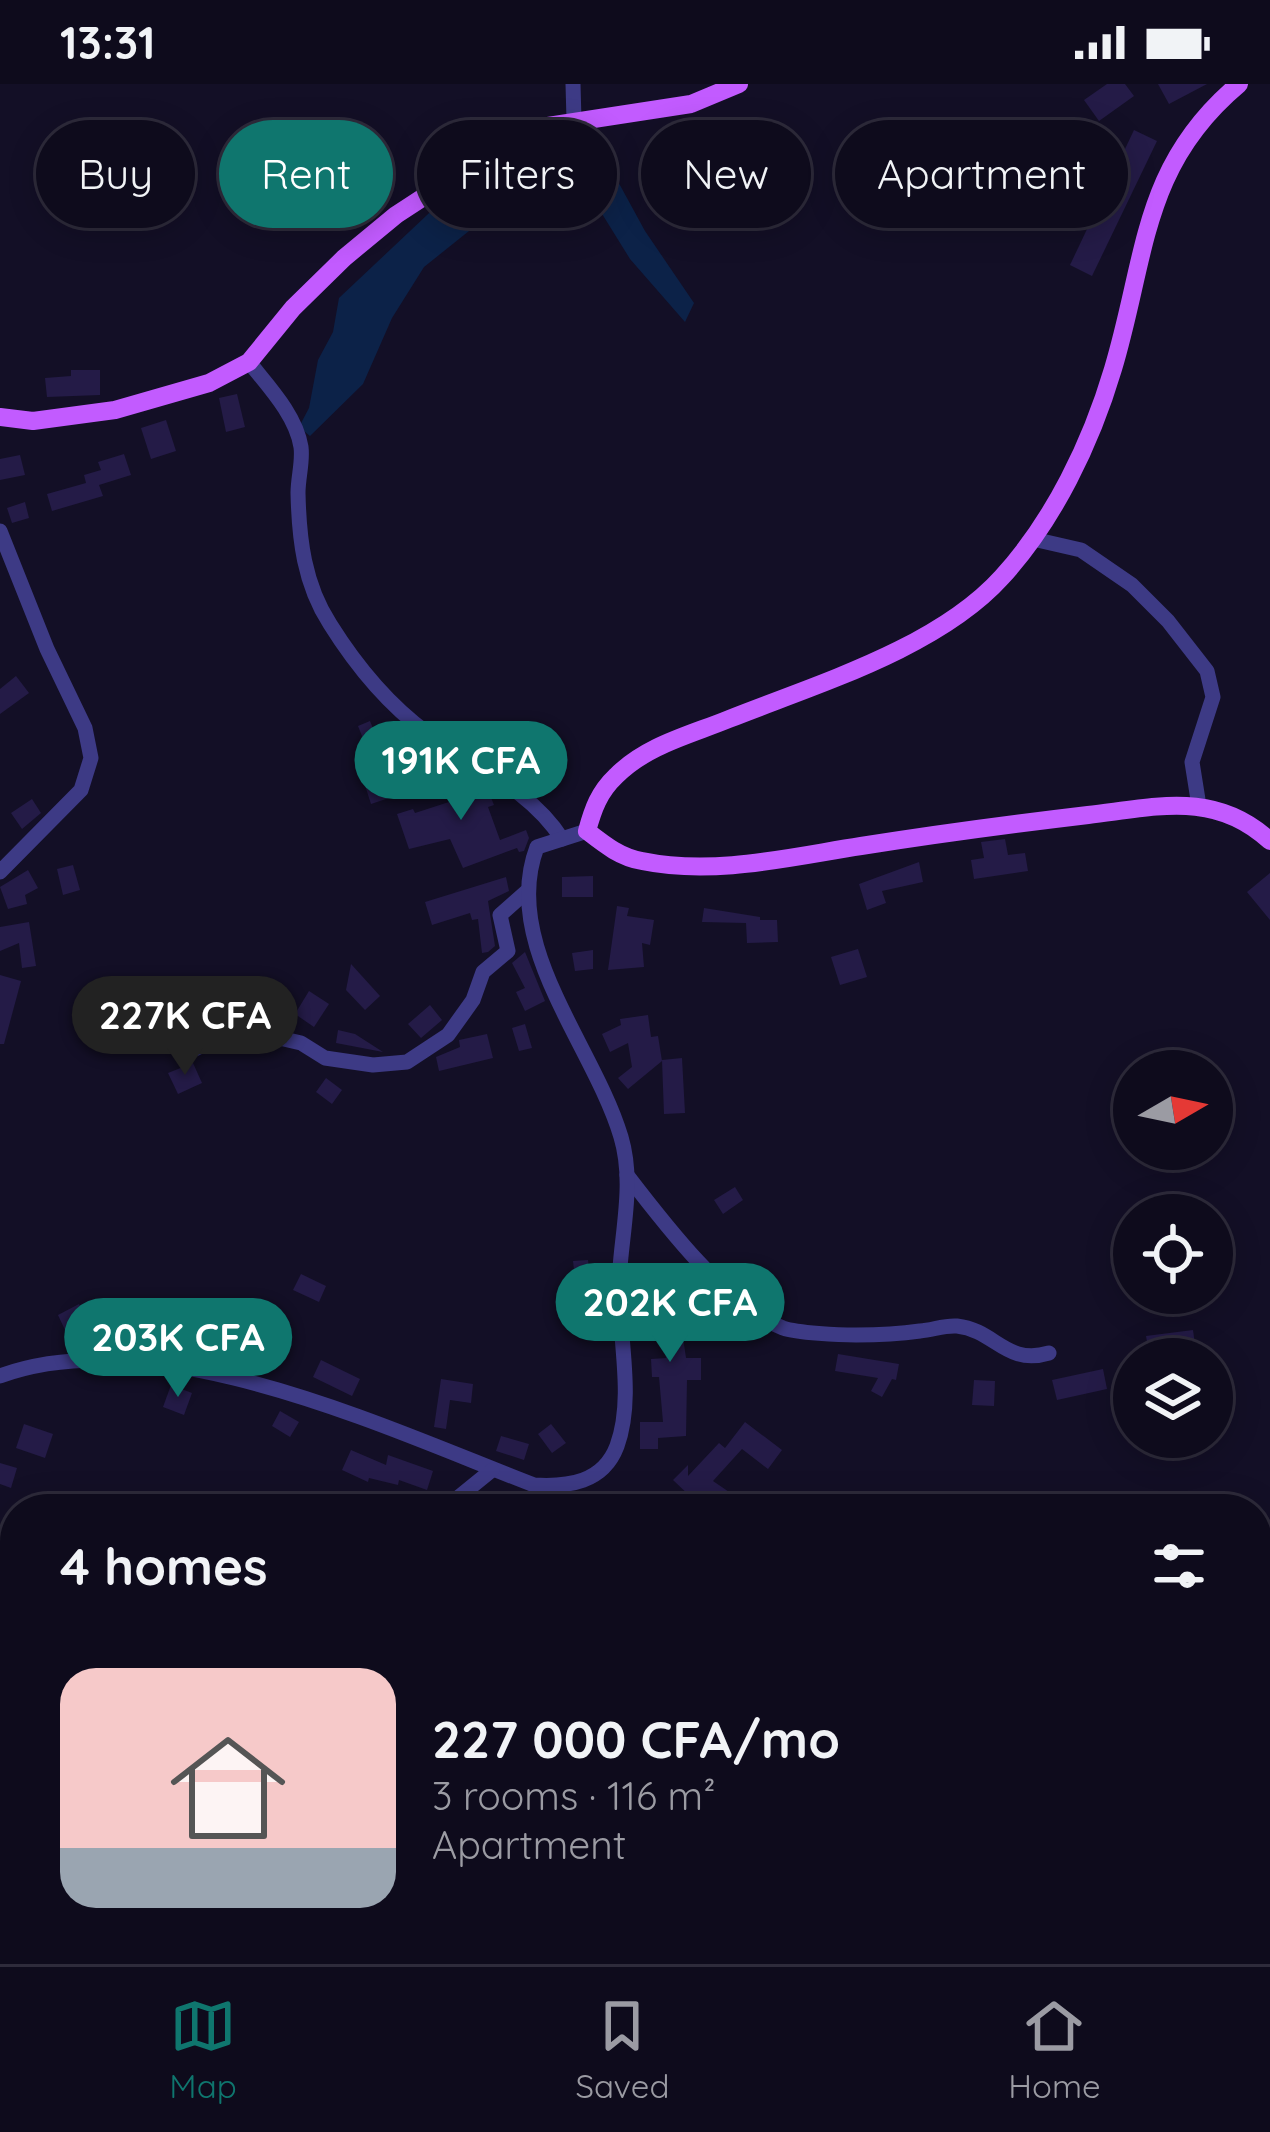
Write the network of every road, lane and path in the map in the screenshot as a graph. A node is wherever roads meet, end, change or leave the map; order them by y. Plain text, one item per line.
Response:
1 (573, 84) edge
2 (739, 84) edge
3 (1239, 84) edge
4 (574, 120) joint
5 (417, 202) edge
6 (249, 362) junction
7 (0, 418) edge
8 (0, 531) edge
9 (1033, 539) junction
10 (1199, 806) junction
11 (587, 831) junction
12 (562, 839) junction
13 (1270, 841) edge
14 (0, 872) edge
15 (526, 892) junction
16 (185, 1054) dead end
17 (627, 1174) junction
18 (1049, 1353) dead end
19 (0, 1376) edge
20 (492, 1469) junction
21 (462, 1494) edge

1 - 4 street
2 - 4 main road
3 - 9 main road
5 - 6 main road
6 - 7 main road
6 - 12 street
8 - 14 street
9 - 10 street
9 - 11 main road
10 - 11 main road
10 - 13 main road
11 - 12 street
12 - 15 street
15 - 16 street
15 - 17 street
17 - 18 street
17 - 20 street
19 - 20 street
20 - 21 street

